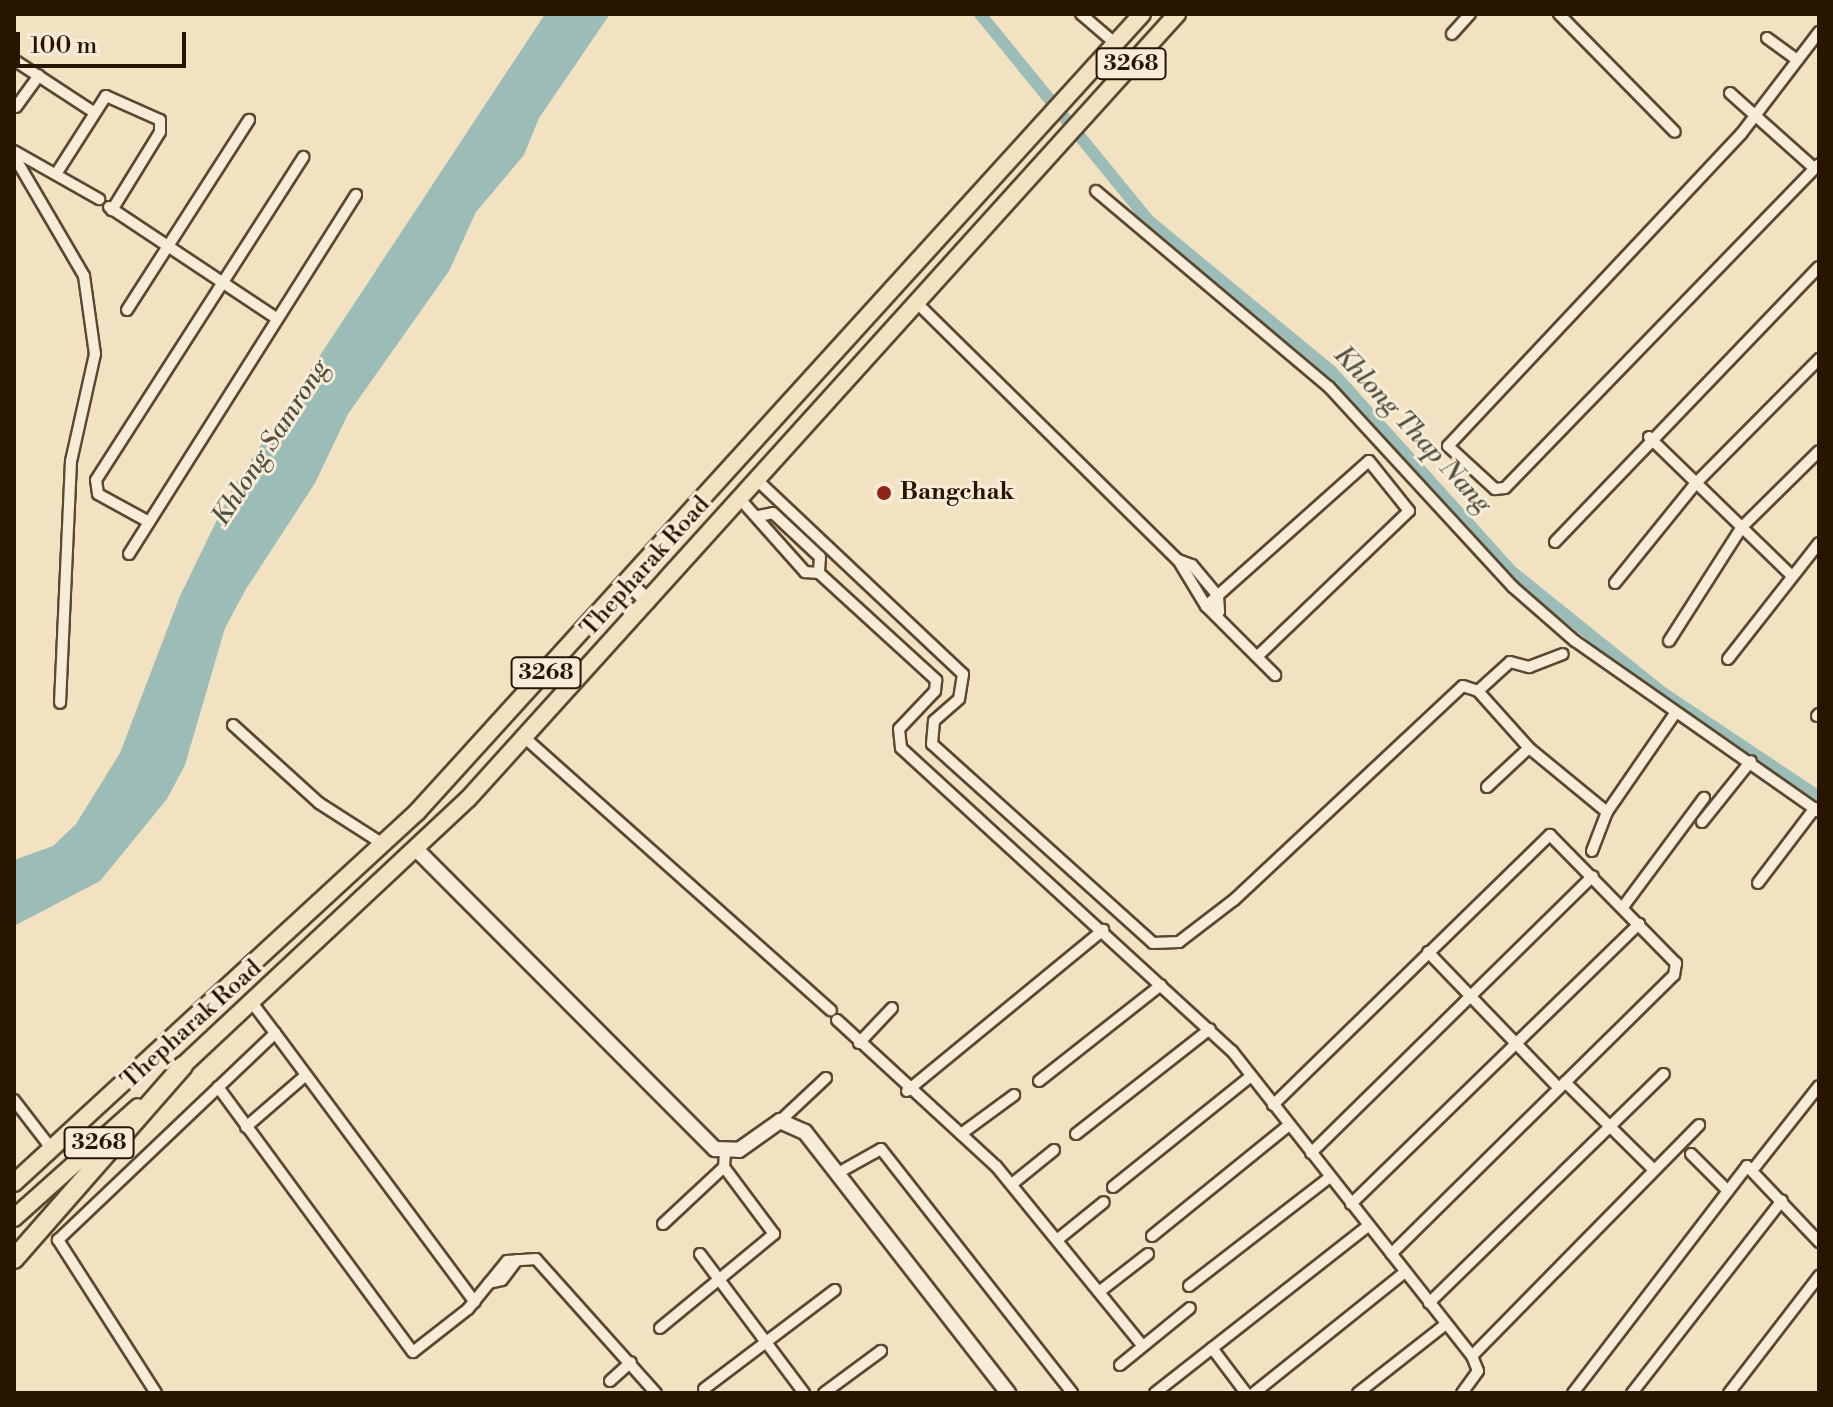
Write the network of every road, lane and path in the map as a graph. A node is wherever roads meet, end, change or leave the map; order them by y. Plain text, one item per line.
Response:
1 (1081, 14) edge
2 (1142, 14) edge
3 (1177, 14) edge
4 (1470, 14) edge
5 (1559, 14) edge
6 (1819, 32) edge
7 (1452, 34) dead end
8 (1767, 38) dead end
9 (1116, 44) junction
10 (14, 60) edge
11 (1797, 60) junction
12 (39, 75) junction
13 (1730, 93) dead end
14 (16, 107) dead end
15 (92, 111) junction
16 (1758, 114) junction
17 (249, 120) dead end
18 (1675, 132) dead end
19 (14, 154) edge
20 (303, 157) dead end
21 (1816, 166) edge
22 (55, 170) junction
23 (1096, 191) dead end
24 (356, 195) dead end
25 (106, 205) junction
26 (166, 248) junction
27 (1819, 267) edge
28 (221, 285) junction
29 (916, 302) junction
30 (127, 310) dead end
31 (276, 318) junction
32 (1819, 359) edge
33 (1649, 437) junction
34 (1819, 451) edge
35 (757, 480) junction
36 (1696, 483) junction
37 (740, 499) junction
38 (759, 516) junction
39 (149, 522) junction
40 (1742, 527) junction
41 (1555, 542) dead end
42 (1819, 543) edge
43 (129, 554) dead end
44 (1178, 560) junction
45 (819, 573) junction
46 (1791, 575) junction
47 (628, 583) junction
48 (1615, 583) dead end
49 (1218, 596) junction
50 (648, 601) junction
51 (1206, 606) junction
52 (1219, 612) junction
53 (1669, 641) dead end
54 (1563, 654) dead end
55 (1258, 656) junction
56 (1728, 659) dead end
57 (1275, 675) dead end
58 (1478, 691) junction
59 (60, 703) dead end
60 (1676, 712) junction
61 (233, 725) dead end
62 (524, 737) junction
63 (1529, 748) junction
64 (1751, 761) junction
65 (1487, 787) dead end
66 (1704, 798) dead end
67 (1817, 810) edge
68 (1607, 812) junction
69 (1702, 822) dead end
70 (383, 844) junction
71 (418, 851) junction
72 (1592, 851) dead end
73 (1593, 876) junction
74 (1758, 883) dead end
75 (1623, 907) junction
76 (1639, 924) junction
77 (1103, 930) junction
78 (1428, 952) junction
79 (1161, 985) junction
80 (1471, 997) junction
81 (252, 1003) junction
82 (892, 1008) dead end
83 (1210, 1029) junction
84 (275, 1033) junction
85 (859, 1043) junction
86 (1516, 1043) junction
87 (183, 1066) junction
88 (1664, 1074) dead end
89 (306, 1075) junction
90 (1251, 1076) junction
91 (826, 1078) dead end
92 (1039, 1081) dead end
93 (1562, 1085) junction
94 (1819, 1086) edge
95 (218, 1087) junction
96 (907, 1091) junction
97 (1014, 1095) dead end
98 (14, 1100) edge
99 (1273, 1105) junction
100 (780, 1121) junction
101 (1289, 1125) junction
102 (1699, 1125) dead end
103 (1613, 1126) junction
104 (246, 1127) junction
105 (961, 1134) junction
106 (1076, 1134) dead end
107 (51, 1148) junction
108 (1054, 1150) dead end
109 (1311, 1153) junction
110 (1691, 1154) dead end
111 (724, 1160) junction
112 (1755, 1167) junction
113 (1654, 1170) junction
114 (838, 1173) junction
115 (1330, 1177) junction
116 (14, 1183) edge
117 (1012, 1184) junction
118 (1113, 1187) dead end
119 (1728, 1191) junction
120 (1782, 1200) junction
121 (1104, 1202) dead end
122 (1351, 1204) junction
123 (14, 1218) edge
124 (663, 1224) dead end
125 (1368, 1226) junction
126 (1152, 1236) dead end
127 (1057, 1240) junction
128 (1819, 1242) edge
129 (700, 1254) dead end
130 (1148, 1254) dead end
131 (1391, 1254) junction
132 (14, 1259) edge
133 (1405, 1272) junction
134 (1819, 1276) edge
135 (722, 1281) junction
136 (1189, 1286) dead end
137 (835, 1290) dead end
138 (1099, 1292) junction
139 (475, 1302) junction
140 (1429, 1303) junction
141 (1190, 1308) dead end
142 (1446, 1324) junction
143 (660, 1328) dead end
144 (767, 1343) junction
145 (1143, 1346) junction
146 (1212, 1348) junction
147 (881, 1351) dead end
148 (1472, 1356) junction
149 (631, 1362) junction
150 (1120, 1365) dead end
151 (610, 1381) dead end
152 (704, 1389) dead end
153 (156, 1393) edge
154 (656, 1393) edge
155 (804, 1393) edge
156 (824, 1393) edge
157 (1008, 1393) edge
158 (1072, 1393) edge
159 (1155, 1393) edge
160 (1246, 1393) edge
161 (1254, 1393) edge
162 (1358, 1393) edge
163 (1462, 1393) edge
164 (1573, 1393) edge
165 (1632, 1393) edge
166 (1729, 1393) edge

1 - 9 street
2 - 9 main road, Thepharak Road / 3268
3 - 29 main road, Thepharak Road / 3268
4 - 7 street
5 - 18 street
6 - 11 street
8 - 11 street
9 - 47 main road, Thepharak Road / 3268
10 - 12 street
11 - 16 street
12 - 14 street
12 - 15 street
13 - 16 street
15 - 22 street
15 - 25 street
16 - 21 street
16 - 21 street
17 - 26 street
19 - 22 street
19 - 59 street
20 - 28 street
22 - 25 street
23 - 60 street
24 - 31 street
25 - 26 street
26 - 28 street
26 - 30 street
27 - 33 street
28 - 31 street
28 - 39 street
29 - 35 main road, Thepharak Road / 3268
29 - 44 street
31 - 39 street
32 - 36 street
33 - 36 street
33 - 41 street
34 - 40 street
35 - 37 main road, Thepharak Road / 3268
35 - 58 street
36 - 40 street
36 - 48 street
37 - 38 street
37 - 50 main road, Thepharak Road / 3268
38 - 45 street
38 - 45 street
39 - 43 street
40 - 46 street
40 - 53 street
42 - 46 street
44 - 49 street
44 - 51 street
45 - 77 street
46 - 56 street
47 - 50 street
47 - 70 main road, Thepharak Road / 3268
49 - 51 street
49 - 52 street
49 - 55 street
50 - 62 main road, Thepharak Road / 3268
51 - 52 street
52 - 55 street
54 - 58 street
55 - 57 street
58 - 63 street
60 - 64 street
60 - 68 street
61 - 70 street
62 - 71 main road, Thepharak Road / 3268
62 - 85 street
63 - 65 street
63 - 68 street
64 - 67 street
64 - 69 street
66 - 75 street
67 - 74 street
68 - 72 street
70 - 107 main road, Thepharak Road / 3268
71 - 81 main road, Thepharak Road / 3268
71 - 111 street
73 - 75 street
73 - 78 street
73 - 80 street
75 - 76 street
76 - 86 street
76 - 93 street
77 - 79 street
77 - 96 street
78 - 80 street
78 - 99 street
79 - 83 street
79 - 92 street
80 - 86 street
80 - 109 street
81 - 84 street
81 - 87 main road, Thepharak Road / 3268
82 - 85 street
83 - 90 street
83 - 106 street
84 - 89 street
84 - 95 street
85 - 96 street
86 - 93 street
86 - 122 street
87 - 123 main road, Thepharak Road / 3268
87 - 132 highway
88 - 103 street
89 - 104 street
89 - 139 street
90 - 99 street
90 - 118 street
91 - 100 street
93 - 103 street
93 - 131 street
94 - 112 street
95 - 104 street
95 - 153 street
96 - 105 street
97 - 105 street
98 - 107 street
99 - 101 street
100 - 111 street
100 - 114 street
101 - 109 street
101 - 126 street
102 - 113 street
103 - 113 street
103 - 140 street
104 - 139 street
105 - 117 street
107 - 116 main road, Thepharak Road / 3268
108 - 117 street
109 - 115 street
110 - 119 street
111 - 124 street
111 - 135 street
112 - 119 street
112 - 120 street
113 - 148 street
114 - 157 street
114 - 158 street
115 - 122 street
115 - 136 street
117 - 127 street
119 - 164 street
120 - 128 street
120 - 165 street
121 - 127 street
122 - 125 street
125 - 131 street
125 - 146 street
127 - 138 street
129 - 135 street
130 - 138 street
131 - 133 street
133 - 140 street
133 - 161 street
134 - 166 street
135 - 143 street
135 - 144 street
137 - 144 street
138 - 145 street
139 - 149 street
140 - 142 street
141 - 145 street
142 - 148 street
142 - 162 street
144 - 152 street
144 - 155 street
145 - 150 street
146 - 159 street
146 - 160 street
147 - 156 street
148 - 163 street
149 - 151 street
149 - 154 street

